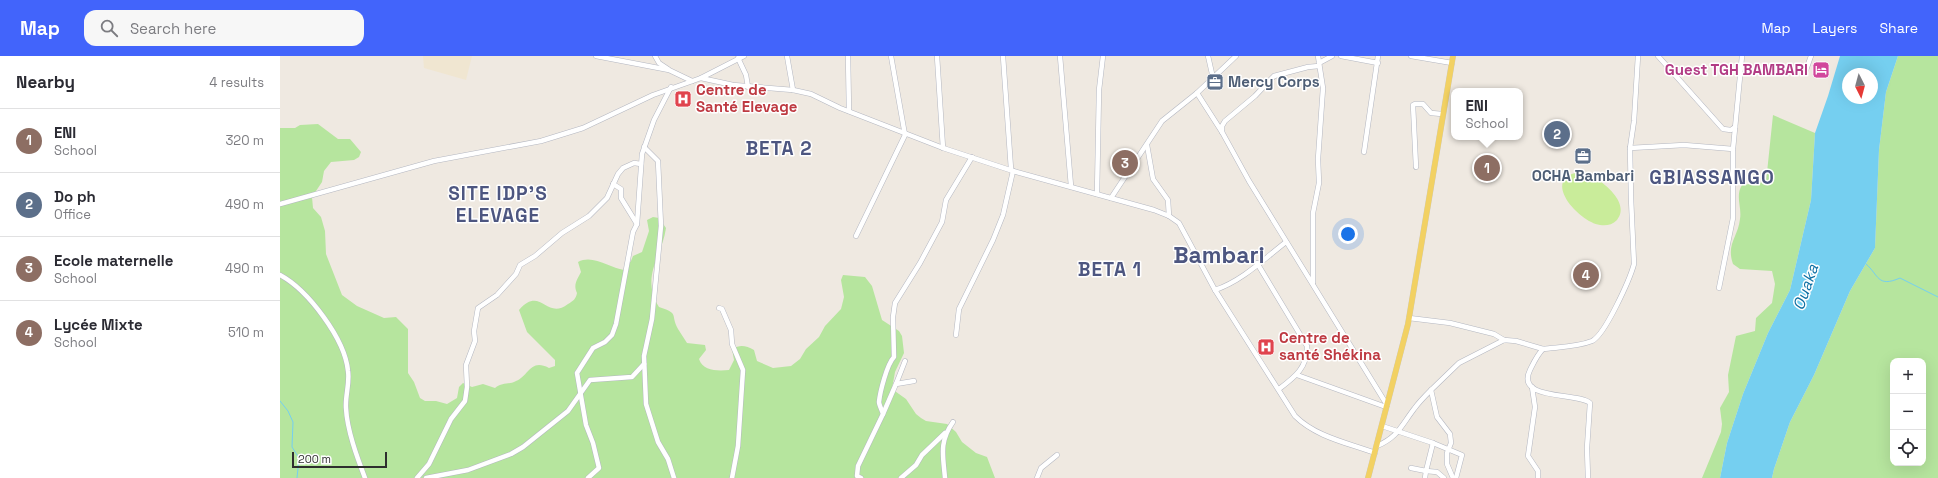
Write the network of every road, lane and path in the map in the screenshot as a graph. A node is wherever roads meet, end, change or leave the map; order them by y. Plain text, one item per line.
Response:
1 (596, 56) edge
2 (655, 56) edge
3 (744, 56) edge
4 (787, 56) edge
5 (848, 56) edge
6 (891, 56) edge
7 (936, 56) edge
8 (1003, 56) edge
9 (1060, 56) edge
10 (1103, 56) edge
11 (1208, 56) edge
12 (1236, 56) edge
13 (1318, 56) edge
14 (1332, 56) edge
15 (1340, 56) edge
16 (1378, 56) edge
17 (1411, 56) edge
18 (1458, 56) edge
19 (1638, 56) edge
20 (1658, 56) edge
21 (1742, 56) edge
22 (1810, 56) edge
23 (735, 58) edge
24 (1452, 60) edge
25 (1378, 63) junction
26 (1319, 65) junction
27 (669, 70) junction
28 (1806, 70) dead end
29 (701, 78) junction
30 (1213, 78) junction
31 (692, 81) junction
32 (748, 86) junction
33 (671, 87) junction
34 (793, 90) junction
35 (1196, 93) junction
36 (849, 111) junction
37 (1442, 114) junction
38 (1735, 127) junction
39 (1222, 132) junction
40 (905, 135) junction
41 (1147, 145) junction
42 (644, 147) junction
43 (943, 148) junction
44 (1630, 148) junction
45 (1733, 149) junction
46 (1364, 152) dead end
47 (972, 157) junction
48 (641, 164) junction
49 (1416, 167) dead end
50 (1012, 170) junction
51 (613, 184) junction
52 (1071, 186) junction
53 (1097, 194) junction
54 (1111, 198) junction
55 (280, 204) edge
56 (1169, 216) junction
57 (637, 224) junction
58 (856, 236) dead end
59 (1286, 242) junction
60 (1258, 264) junction
61 (280, 274) edge
62 (1313, 285) junction
63 (1718, 288) dead end
64 (1215, 290) junction
65 (719, 308) dead end
66 (1409, 318) junction
67 (956, 336) dead end
68 (1504, 340) junction
69 (1543, 349) junction
70 (905, 361) dead end
71 (644, 364) junction
72 (1297, 375) junction
73 (914, 381) dead end
74 (896, 384) junction
75 (1532, 387) junction
76 (1279, 389) junction
77 (1431, 390) junction
78 (580, 395) junction
79 (1386, 406) junction
80 (883, 414) junction
81 (953, 422) dead end
82 (1382, 426) junction
83 (1398, 432) junction
84 (946, 433) junction
85 (1433, 443) junction
86 (1377, 446) junction
87 (1448, 450) junction
88 (1375, 453) junction
89 (1057, 454) dead end
90 (1411, 468) dead end
91 (1426, 471) junction
92 (365, 478) edge
93 (418, 478) edge
94 (426, 478) edge
95 (588, 478) edge
96 (674, 478) edge
97 (732, 478) edge
98 (861, 478) edge
99 (901, 478) edge
100 (945, 478) edge
101 (1037, 478) edge
102 (1368, 478) edge
103 (1424, 478) edge
104 (1444, 478) edge
105 (1455, 478) edge
106 (1538, 478) edge
107 (1588, 478) edge

1 - 27 street
2 - 27 street
3 - 23 street
4 - 34 street
5 - 36 street
6 - 40 street
7 - 43 street
8 - 50 street
9 - 52 street
10 - 53 street
11 - 30 street
12 - 30 street
13 - 26 street
14 - 26 street
15 - 25 street
16 - 25 street
17 - 24 street
18 - 24 street
19 - 44 street
20 - 38 street
21 - 38 street
22 - 28 street
23 - 29 street
23 - 32 street
24 - 37 main road
25 - 46 street
26 - 39 street
26 - 62 street
27 - 31 street
29 - 31 street
29 - 32 street
30 - 35 street
31 - 33 street
32 - 34 street
33 - 42 street
33 - 55 street
34 - 36 street
35 - 39 street
35 - 41 street
36 - 40 street
37 - 49 street
37 - 66 main road
38 - 45 street
39 - 59 street
40 - 43 street
40 - 58 street
41 - 54 street
41 - 56 street
42 - 48 street
42 - 71 street
43 - 47 street
44 - 45 street
44 - 69 street
45 - 63 street
47 - 50 street
47 - 80 street
48 - 51 street
48 - 57 street
50 - 52 street
50 - 67 street
51 - 57 street
51 - 93 street
52 - 53 street
53 - 54 street
54 - 56 street
56 - 64 street
57 - 78 street
59 - 60 street
59 - 62 street
60 - 64 street
60 - 72 street
61 - 92 street
62 - 79 street
64 - 76 street
65 - 97 street
66 - 68 street
66 - 79 main road
68 - 69 street
68 - 77 street
69 - 75 street
70 - 74 street
71 - 78 street
71 - 96 street
72 - 76 street
72 - 79 street
73 - 74 street
74 - 80 street
75 - 106 street
75 - 107 street
76 - 88 street
77 - 83 street
77 - 87 street
78 - 94 street
78 - 95 street
79 - 82 main road
80 - 98 street
81 - 84 street
82 - 83 street
82 - 86 main road
83 - 85 street
83 - 86 street
84 - 99 street
84 - 100 street
85 - 87 street
85 - 91 street
86 - 88 main road
87 - 105 street
87 - 105 street
88 - 102 main road
89 - 101 street
90 - 91 street
91 - 103 street
91 - 104 street

